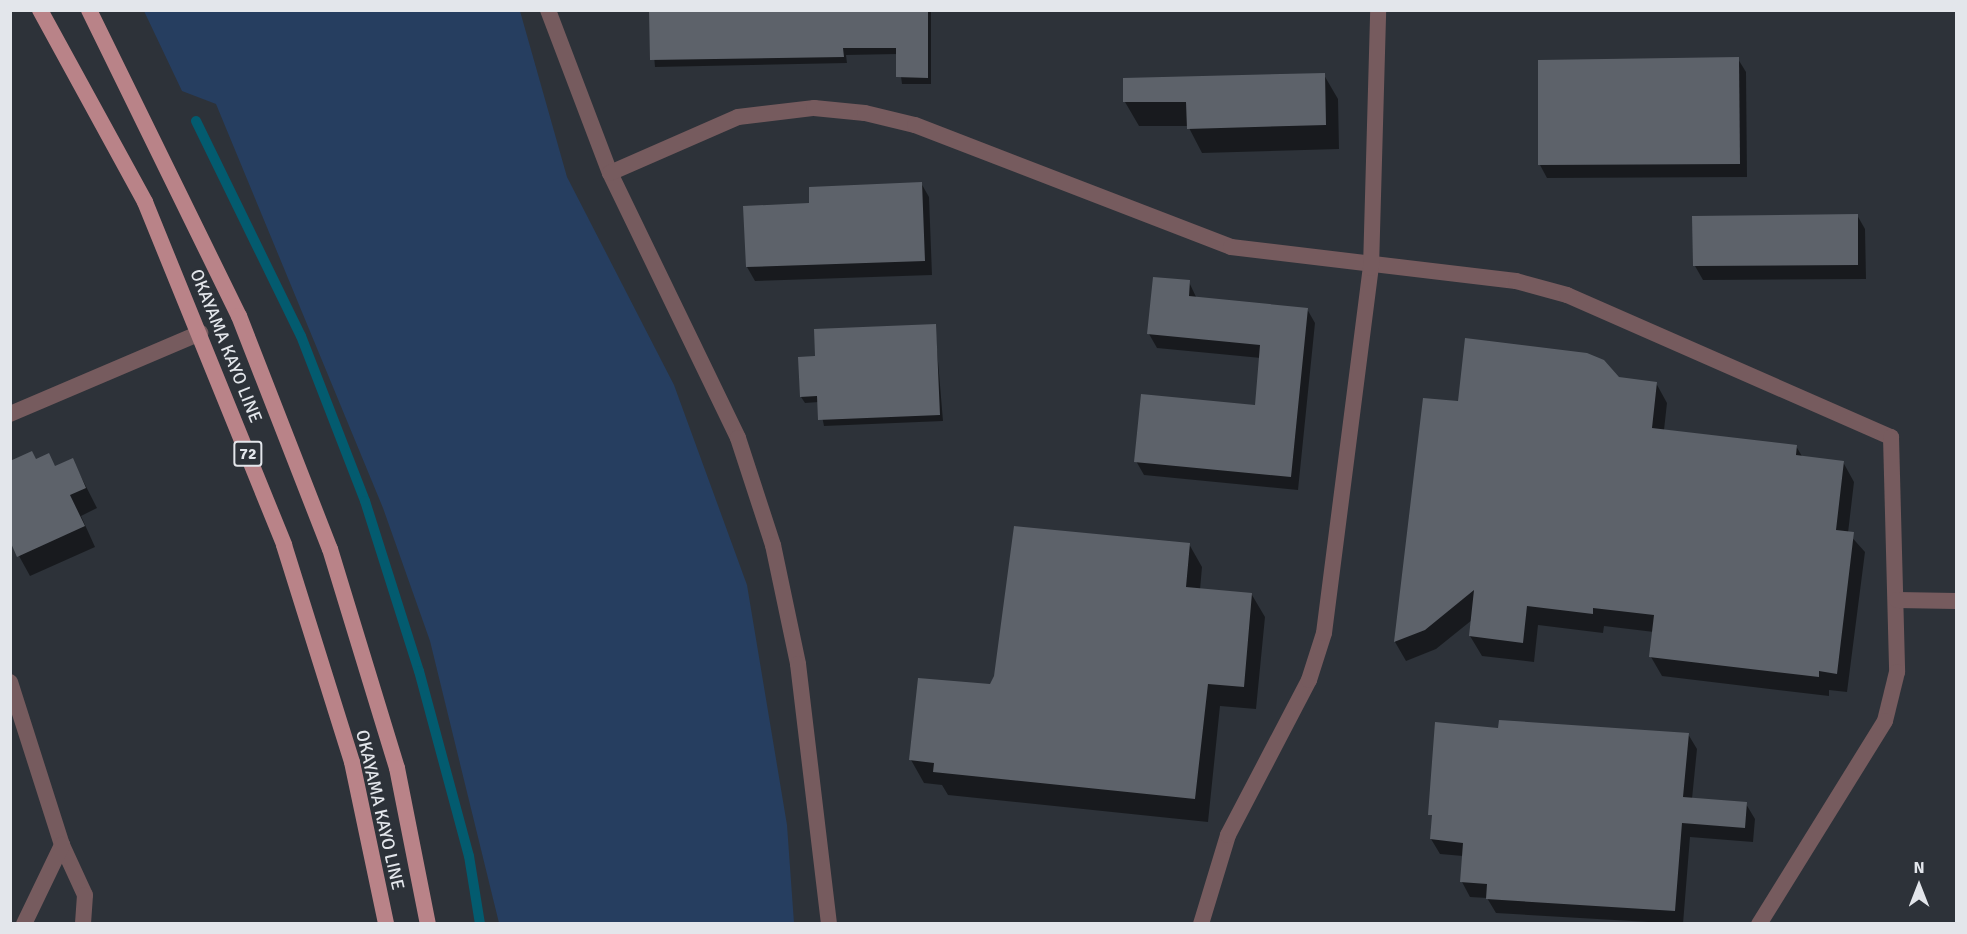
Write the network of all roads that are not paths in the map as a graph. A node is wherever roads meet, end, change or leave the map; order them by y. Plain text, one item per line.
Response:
1 (40, 10) edge
2 (89, 10) edge
3 (548, 10) edge
4 (1378, 10) edge
5 (610, 172) junction
6 (1371, 268) junction
7 (200, 333) junction
8 (10, 414) edge
9 (1897, 600) junction
10 (1956, 601) edge
11 (10, 682) edge
12 (62, 845) junction
13 (24, 924) edge
14 (83, 924) edge
15 (386, 924) edge
16 (428, 924) edge
17 (829, 924) edge
18 (1201, 924) edge
19 (1758, 924) edge

1 - 7 main road, OKAYAMA KAYO LINE / 72
2 - 16 main road, OKAYAMA KAYO LINE / 72
3 - 5 street
4 - 6 street
5 - 6 street
5 - 17 street
6 - 9 street
6 - 18 street
7 - 8 street
7 - 15 main road, OKAYAMA KAYO LINE / 72
9 - 10 street
9 - 19 street
11 - 12 street
12 - 13 street
12 - 14 street

